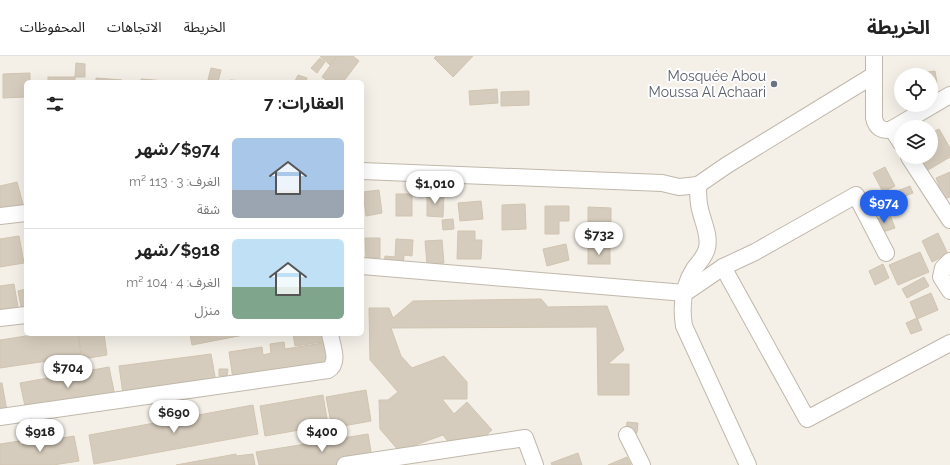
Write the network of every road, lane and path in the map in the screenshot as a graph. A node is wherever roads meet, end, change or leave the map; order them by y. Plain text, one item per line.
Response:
1 (874, 56) edge
2 (874, 75) junction
3 (950, 95) edge
4 (892, 129) junction
5 (894, 132) edge
6 (914, 164) edge
7 (364, 171) edge
8 (698, 185) junction
9 (24, 213) edge
10 (0, 216) edge
11 (950, 220) edge
12 (886, 253) dead end
13 (950, 262) edge
14 (364, 266) edge
15 (724, 267) junction
16 (950, 291) edge
17 (685, 293) junction
18 (24, 314) edge
19 (0, 318) edge
20 (330, 336) edge
21 (950, 343) edge
22 (0, 417) edge
23 (627, 436) dead end
24 (345, 465) edge
25 (535, 465) edge
26 (642, 465) edge
27 (748, 465) edge

1 - 2 street
2 - 4 street
2 - 8 street
3 - 4 street
4 - 5 street
6 - 11 street
7 - 8 street
8 - 17 street
9 - 10 street
12 - 15 street
13 - 16 street
14 - 17 street
15 - 17 street
15 - 21 street
17 - 27 street
18 - 19 street
20 - 22 street
23 - 26 street
24 - 25 street

